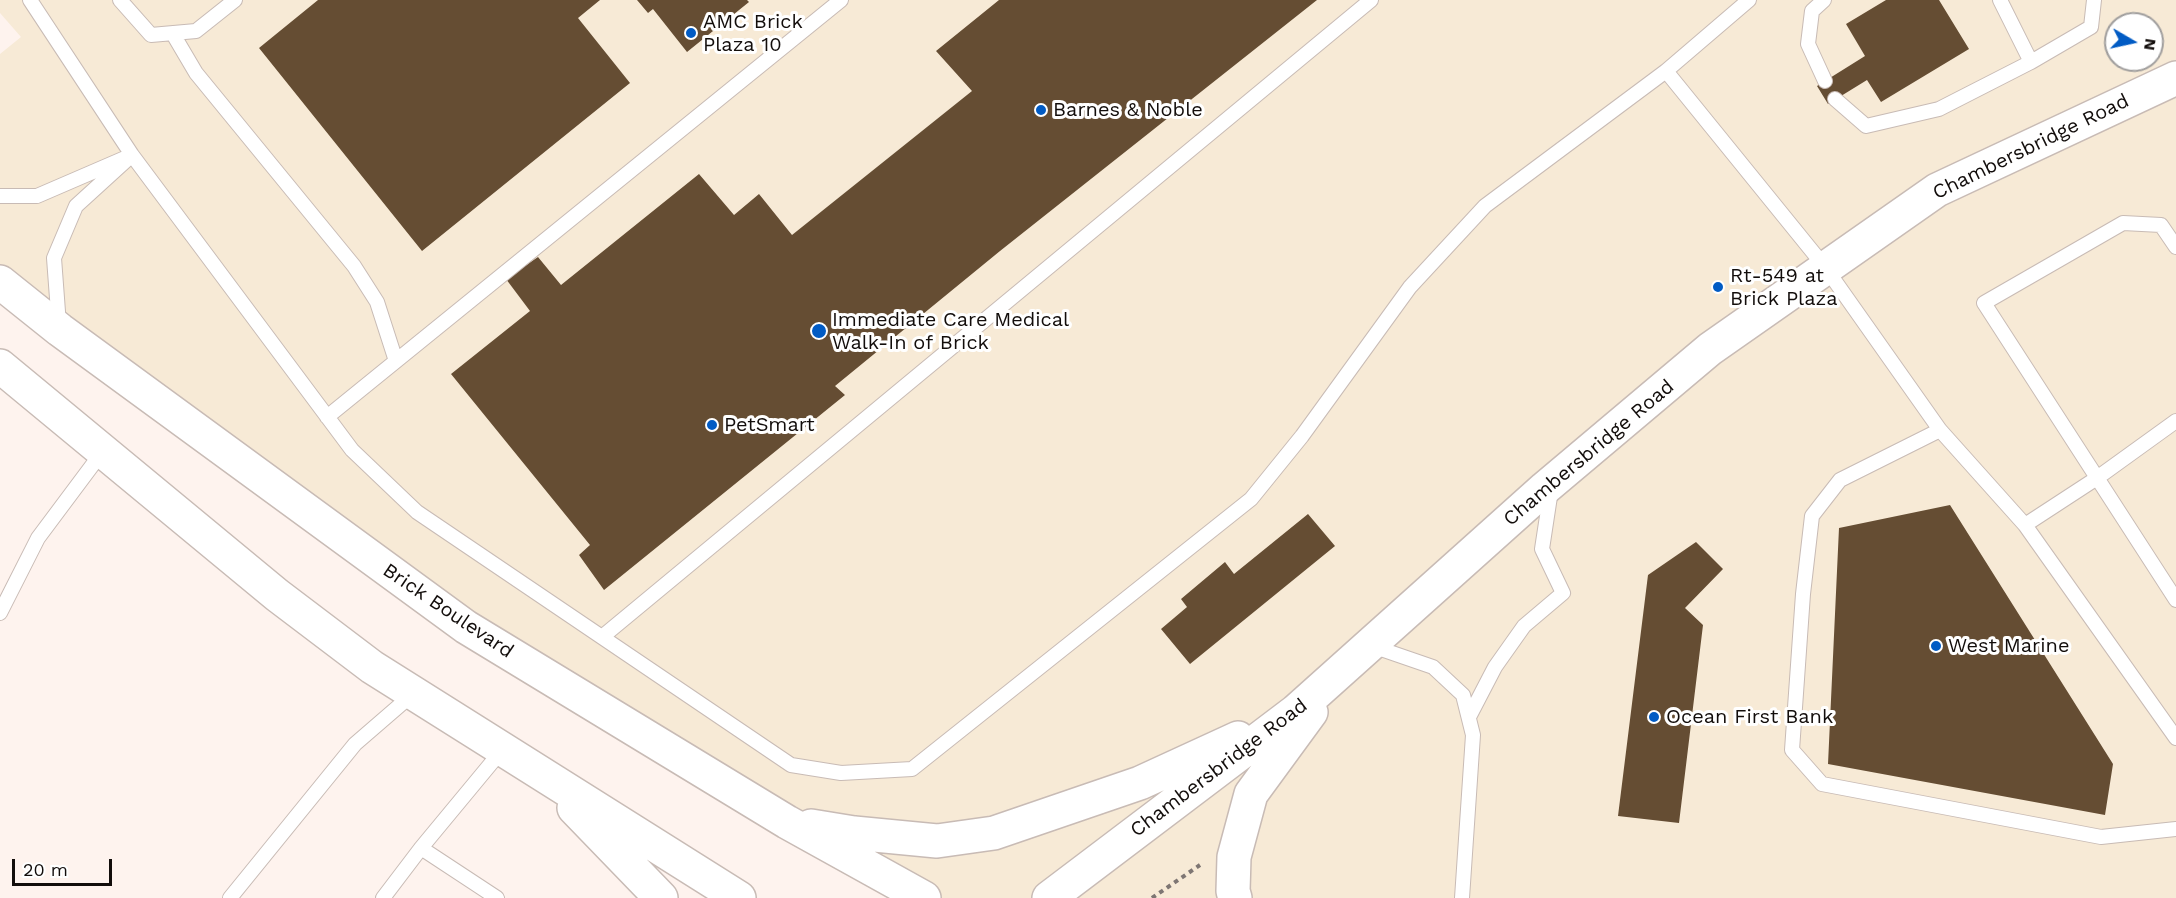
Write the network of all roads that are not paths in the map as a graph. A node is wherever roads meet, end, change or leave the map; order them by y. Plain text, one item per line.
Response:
1 (30, 0) edge
2 (120, 0) edge
3 (235, 0) edge
4 (841, 0) edge
5 (1371, 0) edge
6 (1749, 0) edge
7 (1824, 0) edge
8 (2001, 0) edge
9 (2094, 0) edge
10 (173, 33) junction
11 (2031, 62) junction
12 (1666, 71) junction
13 (2176, 78) edge
14 (1825, 81) dead end
15 (1835, 99) dead end
16 (132, 155) junction
17 (0, 196) edge
18 (2176, 247) edge
19 (1825, 267) junction
20 (0, 282) edge
21 (60, 330) junction
22 (396, 361) junction
23 (0, 366) edge
24 (327, 417) junction
25 (2176, 421) edge
26 (1940, 430) junction
27 (103, 451) junction
28 (2097, 478) junction
29 (1552, 482) junction
30 (2025, 525) junction
31 (2176, 600) edge
32 (0, 613) edge
33 (602, 637) junction
34 (1370, 645) junction
35 (1342, 670) junction
36 (414, 693) junction
37 (1296, 711) junction
38 (1469, 717) junction
39 (2176, 738) edge
40 (503, 749) junction
41 (535, 769) junction
42 (787, 822) junction
43 (2176, 829) edge
44 (421, 848) junction
45 (230, 898) edge
46 (383, 898) edge
47 (497, 898) edge
48 (661, 898) edge
49 (739, 898) edge
50 (924, 898) edge
51 (1048, 898) edge
52 (1234, 898) edge
53 (1462, 898) edge

1 - 16 lane
2 - 10 lane
3 - 10 lane
4 - 22 lane
5 - 33 lane
6 - 12 lane
7 - 14 lane
8 - 11 lane
9 - 11 lane
10 - 22 lane
11 - 15 lane
12 - 19 lane
12 - 33 lane
13 - 19 main road, Chambersbridge Road
16 - 17 lane
16 - 21 lane
16 - 24 lane
18 - 28 lane
19 - 26 lane
19 - 29 main road, Chambersbridge Road
20 - 21 main road, Brick Boulevard
21 - 42 main road, Brick Boulevard
22 - 24 lane
23 - 27 main road
24 - 33 lane
25 - 28 lane
26 - 30 lane
26 - 43 lane
27 - 32 lane
27 - 36 main road
28 - 30 lane
28 - 31 lane
29 - 34 main road, Chambersbridge Road
29 - 38 lane
30 - 39 lane
34 - 35 main road, Chambersbridge Road
34 - 38 lane
35 - 37 main road, Chambersbridge Road
35 - 52 main road
36 - 40 main road
36 - 45 lane
37 - 42 main road
37 - 51 main road, Chambersbridge Road
38 - 53 lane
40 - 41 main road
40 - 44 lane
41 - 48 main road
41 - 49 main road
42 - 50 main road, Brick Boulevard
44 - 46 lane
44 - 47 lane

